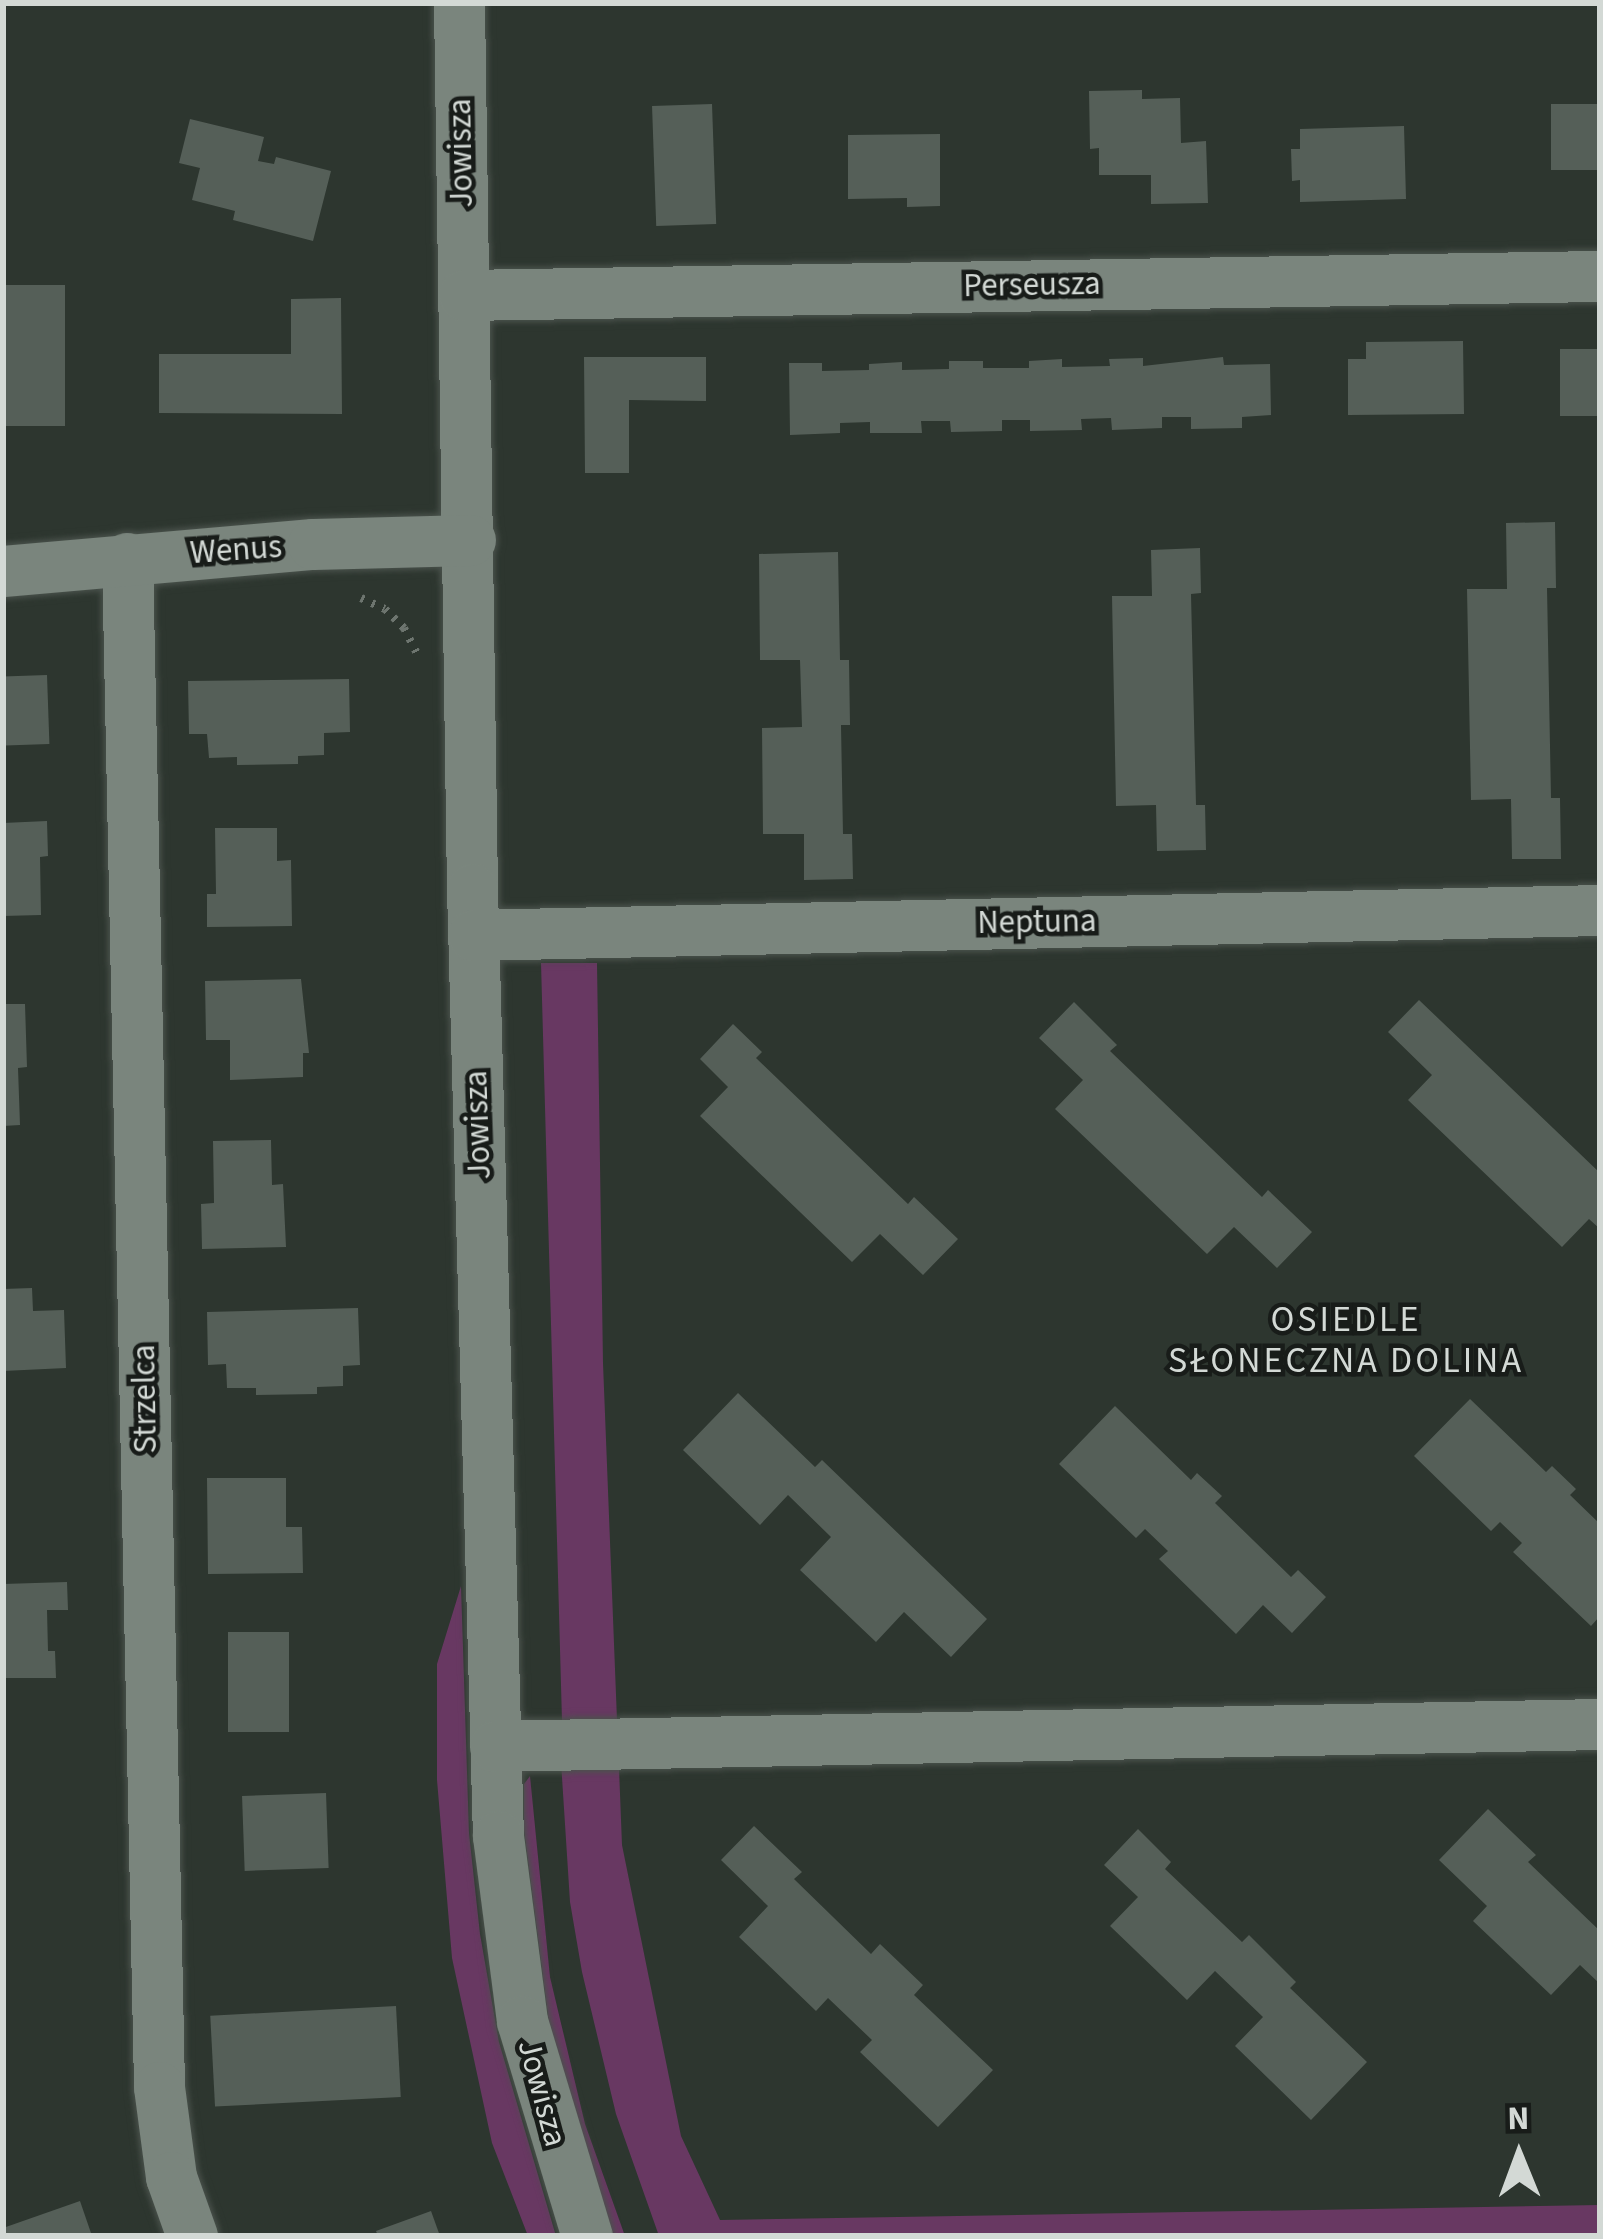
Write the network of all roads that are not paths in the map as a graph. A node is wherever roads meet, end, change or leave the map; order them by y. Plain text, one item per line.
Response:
1 (459, 3) edge
2 (1600, 276) edge
3 (464, 295) junction
4 (470, 540) junction
5 (127, 558) junction
6 (3, 571) edge
7 (1600, 910) edge
8 (473, 935) junction
9 (1600, 1724) edge
10 (494, 1746) junction
11 (192, 2236) edge
12 (587, 2236) edge

1 - 3 street, Jowisza
2 - 3 street, Perseusza
3 - 4 street, Jowisza
4 - 5 street, Wenus
4 - 8 street, Jowisza
5 - 6 street, Wenus
5 - 11 street, Strzelca
7 - 8 street, Neptuna
8 - 10 street, Jowisza
9 - 10 street
10 - 12 street, Jowisza

